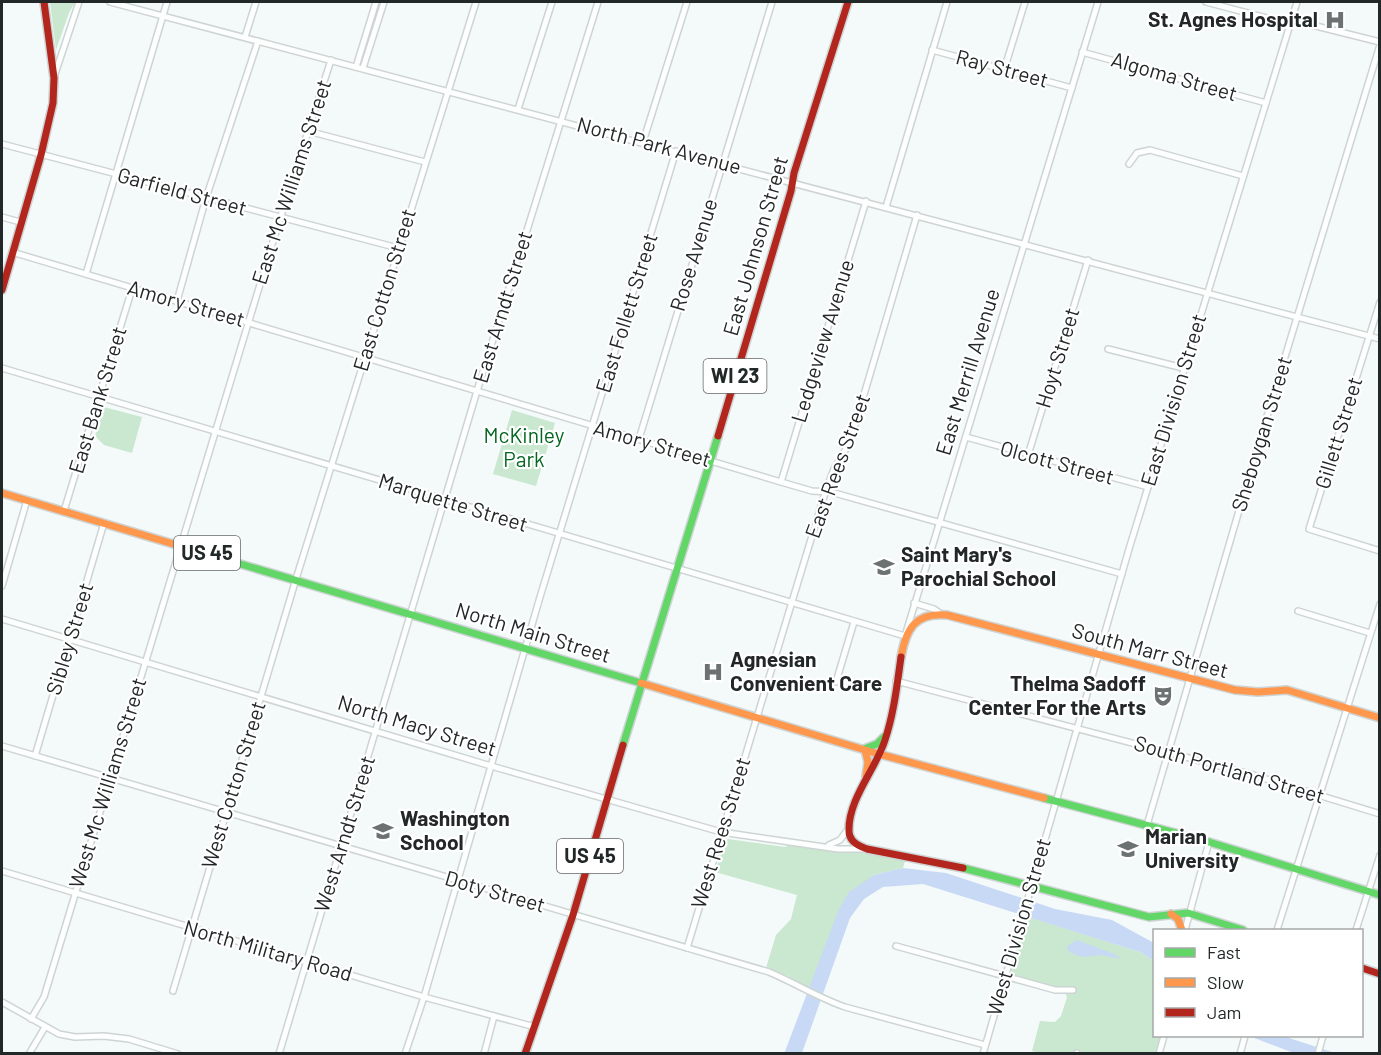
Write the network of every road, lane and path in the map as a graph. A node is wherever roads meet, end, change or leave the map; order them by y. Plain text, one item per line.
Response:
1 (44, 2) edge
2 (79, 2) edge
3 (110, 2) edge
4 (167, 2) edge
5 (256, 2) edge
6 (376, 2) edge
7 (384, 2) edge
8 (476, 2) edge
9 (552, 2) edge
10 (598, 2) edge
11 (687, 2) edge
12 (772, 2) edge
13 (848, 2) edge
14 (947, 2) edge
15 (1025, 2) edge
16 (1098, 2) edge
17 (1206, 2) edge
18 (1297, 2) edge
19 (163, 16) junction
20 (1290, 23) junction
21 (245, 37) junction
22 (258, 41) junction
23 (1380, 43) edge
24 (932, 50) junction
25 (1082, 52) junction
26 (331, 60) junction
27 (356, 67) junction
28 (363, 68) junction
29 (1004, 70) junction
30 (54, 78) junction
31 (1071, 88) junction
32 (448, 90) junction
33 (1266, 103) junction
34 (518, 109) junction
35 (561, 120) junction
36 (308, 131) junction
37 (643, 142) junction
38 (2, 144) edge
39 (676, 151) junction
40 (41, 154) junction
41 (425, 162) junction
42 (722, 163) junction
43 (1129, 164) dead end
44 (115, 174) junction
45 (1243, 176) junction
46 (793, 182) junction
47 (206, 198) junction
48 (866, 201) junction
49 (886, 207) junction
50 (918, 215) junction
51 (2, 217) edge
52 (280, 218) junction
53 (20, 222) junction
54 (1024, 244) junction
55 (398, 248) junction
56 (12, 252) junction
57 (1088, 260) junction
58 (86, 274) junction
59 (132, 288) junction
60 (2, 290) edge
61 (1207, 292) junction
62 (177, 301) junction
63 (1380, 302) edge
64 (1297, 317) junction
65 (248, 322) junction
66 (1369, 336) junction
67 (1380, 339) edge
68 (1108, 349) dead end
69 (364, 357) junction
70 (2, 368) edge
71 (1183, 368) junction
72 (477, 391) junction
73 (99, 397) junction
74 (592, 426) junction
75 (216, 432) junction
76 (966, 437) junction
77 (639, 439) junction
78 (1028, 455) junction
79 (711, 461) junction
80 (331, 466) junction
81 (781, 482) junction
82 (1148, 488) junction
83 (2, 493) edge
84 (825, 493) junction
85 (27, 500) junction
86 (444, 501) junction
87 (64, 511) junction
88 (104, 523) junction
89 (940, 524) junction
90 (559, 534) junction
91 (181, 544) junction
92 (1380, 551) edge
93 (678, 569) junction
94 (1122, 574) junction
95 (296, 579) junction
96 (2, 586) edge
97 (792, 603) junction
98 (914, 603) junction
99 (1380, 604) edge
100 (1298, 611) dead end
101 (411, 614) junction
102 (941, 614) junction
103 (2, 619) edge
104 (854, 622) junction
105 (1370, 633) junction
106 (905, 636) junction
107 (70, 639) junction
108 (526, 648) junction
109 (1098, 654) junction
110 (145, 661) junction
111 (1190, 679) junction
112 (896, 681) junction
113 (836, 682) dead end
114 (641, 683) junction
115 (260, 696) junction
116 (1346, 708) junction
117 (757, 718) junction
118 (1380, 718) edge
119 (1077, 727) junction
120 (376, 731) junction
121 (886, 735) junction
122 (2, 746) edge
123 (863, 750) junction
124 (1168, 752) junction
125 (880, 754) junction
126 (35, 756) junction
127 (491, 766) junction
128 (111, 779) junction
129 (863, 787) junction
130 (1319, 795) junction
131 (606, 798) junction
132 (1056, 801) junction
133 (225, 812) junction
134 (1380, 814) edge
135 (1147, 825) junction
136 (849, 827) junction
137 (721, 832) junction
138 (1209, 842) junction
139 (341, 846) junction
140 (828, 846) junction
141 (867, 849) junction
142 (1380, 855) edge
143 (1297, 868) junction
144 (2, 871) edge
145 (456, 881) junction
146 (1032, 886) junction
147 (1368, 891) junction
148 (75, 894) junction
149 (1380, 895) edge
150 (1188, 913) junction
151 (1169, 914) junction
152 (573, 915) junction
153 (191, 928) junction
154 (1182, 929) edge
155 (1183, 929) edge
156 (1240, 929) edge
157 (1277, 929) edge
158 (1356, 929) edge
159 (896, 946) dead end
160 (687, 948) junction
161 (306, 962) junction
162 (1363, 968) edge
163 (1380, 974) edge
164 (1004, 976) junction
165 (1073, 990) dead end
166 (173, 991) dead end
167 (424, 997) junction
168 (2, 1002) edge
169 (494, 1016) junction
170 (31, 1019) junction
171 (45, 1027) junction
172 (536, 1027) junction
173 (1164, 1037) edge
174 (1245, 1037) edge
175 (1322, 1037) edge
176 (985, 1045) junction
177 (156, 1047) junction
178 (29, 1053) edge
179 (154, 1053) edge
180 (178, 1053) edge
181 (279, 1053) edge
182 (405, 1053) edge
183 (484, 1053) edge
184 (525, 1053) edge
185 (983, 1053) edge
186 (1160, 1053) edge
187 (1240, 1053) edge
188 (1318, 1053) edge

1 - 30 main road
2 - 30 street
3 - 19 street, North Park Avenue
4 - 19 street
5 - 21 street
6 - 27 street
7 - 28 street
8 - 32 street, East Cotton Street
9 - 34 street
10 - 35 street, East Arndt Street
11 - 37 street
12 - 42 street, Rose Avenue
13 - 46 main road, East Johnson Street / WI 23
14 - 24 street
15 - 29 street
16 - 25 street, East Merrill Avenue
17 - 20 street
18 - 20 street, East Division Street
19 - 21 street, North Park Avenue
19 - 44 street
20 - 23 street
20 - 33 street, East Division Street
21 - 22 street, North Park Avenue
22 - 26 street, North Park Avenue
22 - 47 street
23 - 64 street, Sheboygan Street
24 - 29 street, Ray Street
24 - 49 street
25 - 31 street, East Merrill Avenue
25 - 33 street, Algoma Street
26 - 27 street, North Park Avenue
26 - 36 street, East Mc Williams Street
27 - 28 street, North Park Avenue
28 - 32 street, North Park Avenue
29 - 31 street, Ray Street
30 - 40 main road
31 - 54 street, East Merrill Avenue
32 - 34 street, North Park Avenue
32 - 41 street, East Cotton Street
33 - 45 street, East Division Street
34 - 35 street, North Park Avenue
35 - 37 street, North Park Avenue
35 - 72 street, East Arndt Street
36 - 41 street
36 - 52 street, East Mc Williams Street
37 - 39 street, North Park Avenue
38 - 40 street, Garfield Street
39 - 42 street, North Park Avenue
39 - 74 street, East Follett Street
40 - 44 street, Garfield Street
40 - 53 main road
41 - 55 street, East Cotton Street
42 - 46 street, North Park Avenue
42 - 77 street, Rose Avenue
43 - 45 street
44 - 47 street, Garfield Street
44 - 58 street
45 - 61 street, East Division Street
46 - 48 street, North Park Avenue
46 - 79 main road, East Johnson Street / WI 23
47 - 52 street, Garfield Street
47 - 62 street
48 - 49 street, North Park Avenue
48 - 81 street, Ledgeview Avenue
49 - 50 street, North Park Avenue
50 - 54 street, North Park Avenue
50 - 84 street, East Rees Street
51 - 53 street
52 - 55 street, Garfield Street
52 - 65 street, East Mc Williams Street
53 - 56 main road
54 - 57 street, North Park Avenue
54 - 76 street, East Merrill Avenue
55 - 69 street, East Cotton Street
56 - 58 street, Amory Street
56 - 60 main road
57 - 61 street, North Park Avenue
57 - 78 street, Hoyt Street
58 - 59 street, Amory Street
59 - 62 street, Amory Street
59 - 73 street, East Bank Street
61 - 64 street, North Park Avenue
61 - 71 street, East Division Street
62 - 65 street, Amory Street
63 - 66 street, Gillett Street
64 - 66 street, North Park Avenue
64 - 111 street, Sheboygan Street
65 - 69 street, Amory Street
65 - 75 street, East Mc Williams Street
66 - 67 street, North Park Avenue
66 - 92 street, Gillett Street
68 - 71 street
69 - 72 street, Amory Street
69 - 80 street, East Cotton Street
70 - 73 street, Marquette Street
71 - 82 street, East Division Street
72 - 74 street, Amory Street
72 - 86 street, East Arndt Street
73 - 75 street, Marquette Street
73 - 87 street, East Bank Street
74 - 77 street, Amory Street
74 - 90 street, East Follett Street
75 - 80 street, Marquette Street
75 - 91 street, East Mc Williams Street
76 - 78 street, Olcott Street
76 - 89 street, East Merrill Avenue
77 - 79 street, Amory Street
78 - 82 street, Olcott Street
79 - 81 street, Amory Street
79 - 93 main road, East Johnson Street / WI 23
80 - 86 street, Marquette Street
80 - 95 street, East Cotton Street
81 - 84 street, Amory Street
82 - 94 street, East Division Street
83 - 85 main road, North Main Street / US 45
84 - 89 street, Amory Street
84 - 97 street, East Rees Street
85 - 87 main road, North Main Street / US 45
85 - 96 street
86 - 90 street, Marquette Street
86 - 101 street, East Arndt Street
87 - 88 main road, North Main Street / US 45
88 - 91 main road, North Main Street / US 45
88 - 107 street, Sibley Street
89 - 94 street, Amory Street
89 - 98 street, East Merrill Avenue
90 - 93 street, Marquette Street
90 - 108 street, East Follett Street
91 - 95 main road, North Main Street / US 45
91 - 110 street, West Mc Williams Street
93 - 97 street, Marquette Street
93 - 114 main road, WI 23
94 - 109 street, East Division Street
95 - 101 main road, North Main Street / US 45
95 - 115 street, West Cotton Street
97 - 104 street, Marquette Street
97 - 117 street, East Rees Street
98 - 102 street, South Marr Street
98 - 106 street, East Merrill Avenue
99 - 105 street
100 - 105 street
101 - 108 main road, North Main Street / US 45
101 - 120 street, West Arndt Street
102 - 106 main road
102 - 109 main road, South Marr Street
103 - 107 street, North Macy Street
104 - 106 street, Marquette Street
104 - 113 street
105 - 116 street
106 - 112 main road, East Merrill Avenue
107 - 110 street, North Macy Street
107 - 126 street, Sibley Street
108 - 114 main road, North Main Street / US 45
108 - 127 street, East Follett Street
109 - 111 main road, South Marr Street
109 - 119 street, East Division Street
110 - 115 street, North Macy Street
110 - 128 street, West Mc Williams Street
111 - 116 main road, South Marr Street
111 - 124 street, Sheboygan Street
112 - 119 street, South Portland Street
112 - 121 main road, East Merrill Avenue
114 - 117 main road, North Main Street
114 - 131 main road, US 45
115 - 120 street, North Macy Street
115 - 133 street, West Cotton Street
116 - 118 main road, South Marr Street
116 - 130 street
117 - 123 main road, North Main Street
117 - 137 street, West Rees Street
119 - 124 street, South Portland Street
119 - 132 street, East Division Street
120 - 127 street, North Macy Street
120 - 139 street, West Arndt Street
121 - 123 main road
121 - 125 main road, East Merrill Avenue
122 - 126 street, Doty Street
123 - 125 main road, North Main Street
123 - 129 main road
124 - 130 street, South Portland Street
124 - 135 street, Sheboygan Street
125 - 129 main road, East Merrill Avenue
125 - 132 main road, North Main Street
126 - 128 street, Doty Street
127 - 131 street, North Macy Street
127 - 145 street, East Follett Street
128 - 133 street, Doty Street
128 - 148 street, West Mc Williams Street
129 - 136 main road
130 - 134 street, South Portland Street
130 - 143 street
131 - 137 street, North Macy Street
131 - 152 main road, US 45
132 - 135 main road, North Main Street
132 - 146 street, West Division Street
133 - 139 street, Doty Street
133 - 153 street, West Cotton Street
135 - 138 main road, North Main Street
136 - 140 street
136 - 141 main road
137 - 140 street, North Macy Street
137 - 160 street, West Rees Street
138 - 143 main road, North Main Street
138 - 150 street
139 - 145 street, Doty Street
139 - 161 street, West Arndt Street
140 - 141 street, North Macy Street
141 - 146 main road, North Macy Street
142 - 147 street
143 - 147 main road, North Main Street
143 - 157 street
144 - 148 street, North Military Road
145 - 152 street, Doty Street
145 - 167 street, East Follett Street
146 - 151 main road, North Macy Street
146 - 164 street, West Division Street
147 - 149 main road, North Main Street
147 - 158 street
148 - 153 street, North Military Road
148 - 170 street, West Mc Williams Street
150 - 151 main road, North Macy Street
150 - 155 street
150 - 156 main road
151 - 154 main road
152 - 160 street, Doty Street
152 - 172 main road, US 45
153 - 161 street, North Military Road
153 - 166 street, West Cotton Street
159 - 164 street
160 - 176 street, Doty Street
161 - 167 street, North Military Road
161 - 181 street, West Arndt Street
162 - 163 main road
164 - 165 street
164 - 176 street, West Division Street
167 - 169 street, North Military Road
167 - 182 street, East Follett Street
168 - 170 street
169 - 172 street, North Military Road
169 - 183 street
170 - 171 street
171 - 177 street
171 - 178 street
172 - 184 main road, US 45
173 - 186 street
174 - 187 street
175 - 188 street
176 - 185 street, West Division Street
177 - 179 street
177 - 180 street

